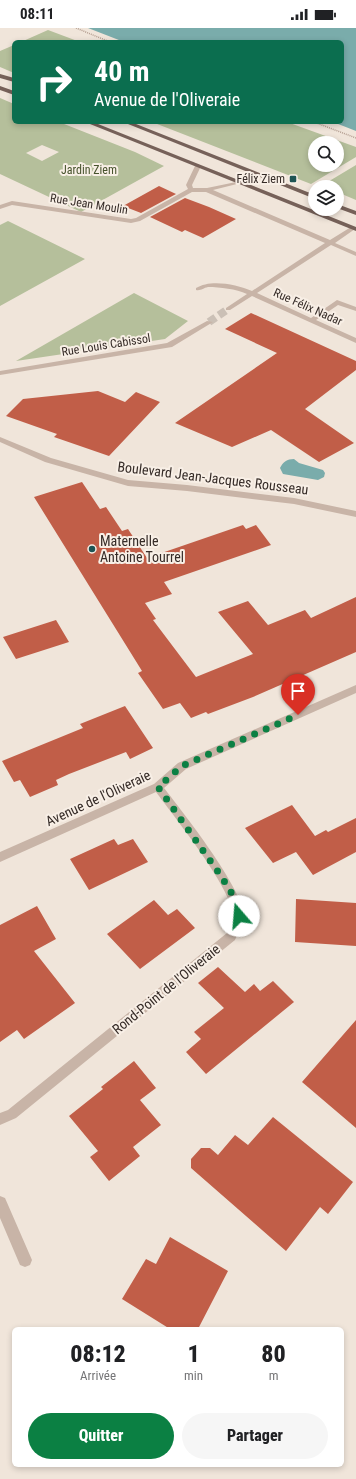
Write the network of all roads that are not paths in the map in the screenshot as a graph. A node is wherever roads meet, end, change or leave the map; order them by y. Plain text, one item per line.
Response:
1 (0, 76) edge
2 (12, 79) edge
3 (0, 88) edge
4 (12, 92) edge
5 (93, 124) edge
6 (131, 124) edge
7 (198, 166) junction
8 (239, 182) junction
9 (191, 190) junction
10 (207, 190) junction
11 (308, 194) edge
12 (0, 206) edge
13 (344, 209) edge
14 (356, 213) edge
15 (355, 229) edge
16 (330, 243) junction
17 (356, 254) edge
18 (198, 289) dead end
19 (252, 294) junction
20 (228, 310) tunnel mouth
21 (356, 310) edge
22 (311, 321) junction
23 (209, 322) tunnel mouth
24 (356, 341) edge
25 (0, 373) edge
26 (0, 439) edge
27 (356, 514) edge
28 (356, 689) edge
29 (158, 787) junction
30 (0, 857) edge
31 (0, 1119) edge
32 (0, 1203) edge
33 (25, 1260) dead end

1 - 2 main road
3 - 4 main road
5 - 7 main road
6 - 11 main road
7 - 8 main road
7 - 9 street
8 - 10 street
8 - 15 main road
9 - 10 street
9 - 12 street, Rue Jean Moulin
10 - 16 street
13 - 14 main road
15 - 16 street
16 - 17 street
16 - 19 street
18 - 19 street, Rue Félix Nadar
19 - 20 street
19 - 22 street, Rue Félix Nadar
21 - 22 street
22 - 24 street, Rue Félix Nadar
23 - 25 street, Rue Louis Cabissol
26 - 27 street, Boulevard Jean-Jacques Rousseau
28 - 29 street, Avenue de l'Oliveraie
29 - 30 street, Avenue de l'Oliveraie
29 - 31 street, Rond-Point de l'Oliveraie
32 - 33 street

